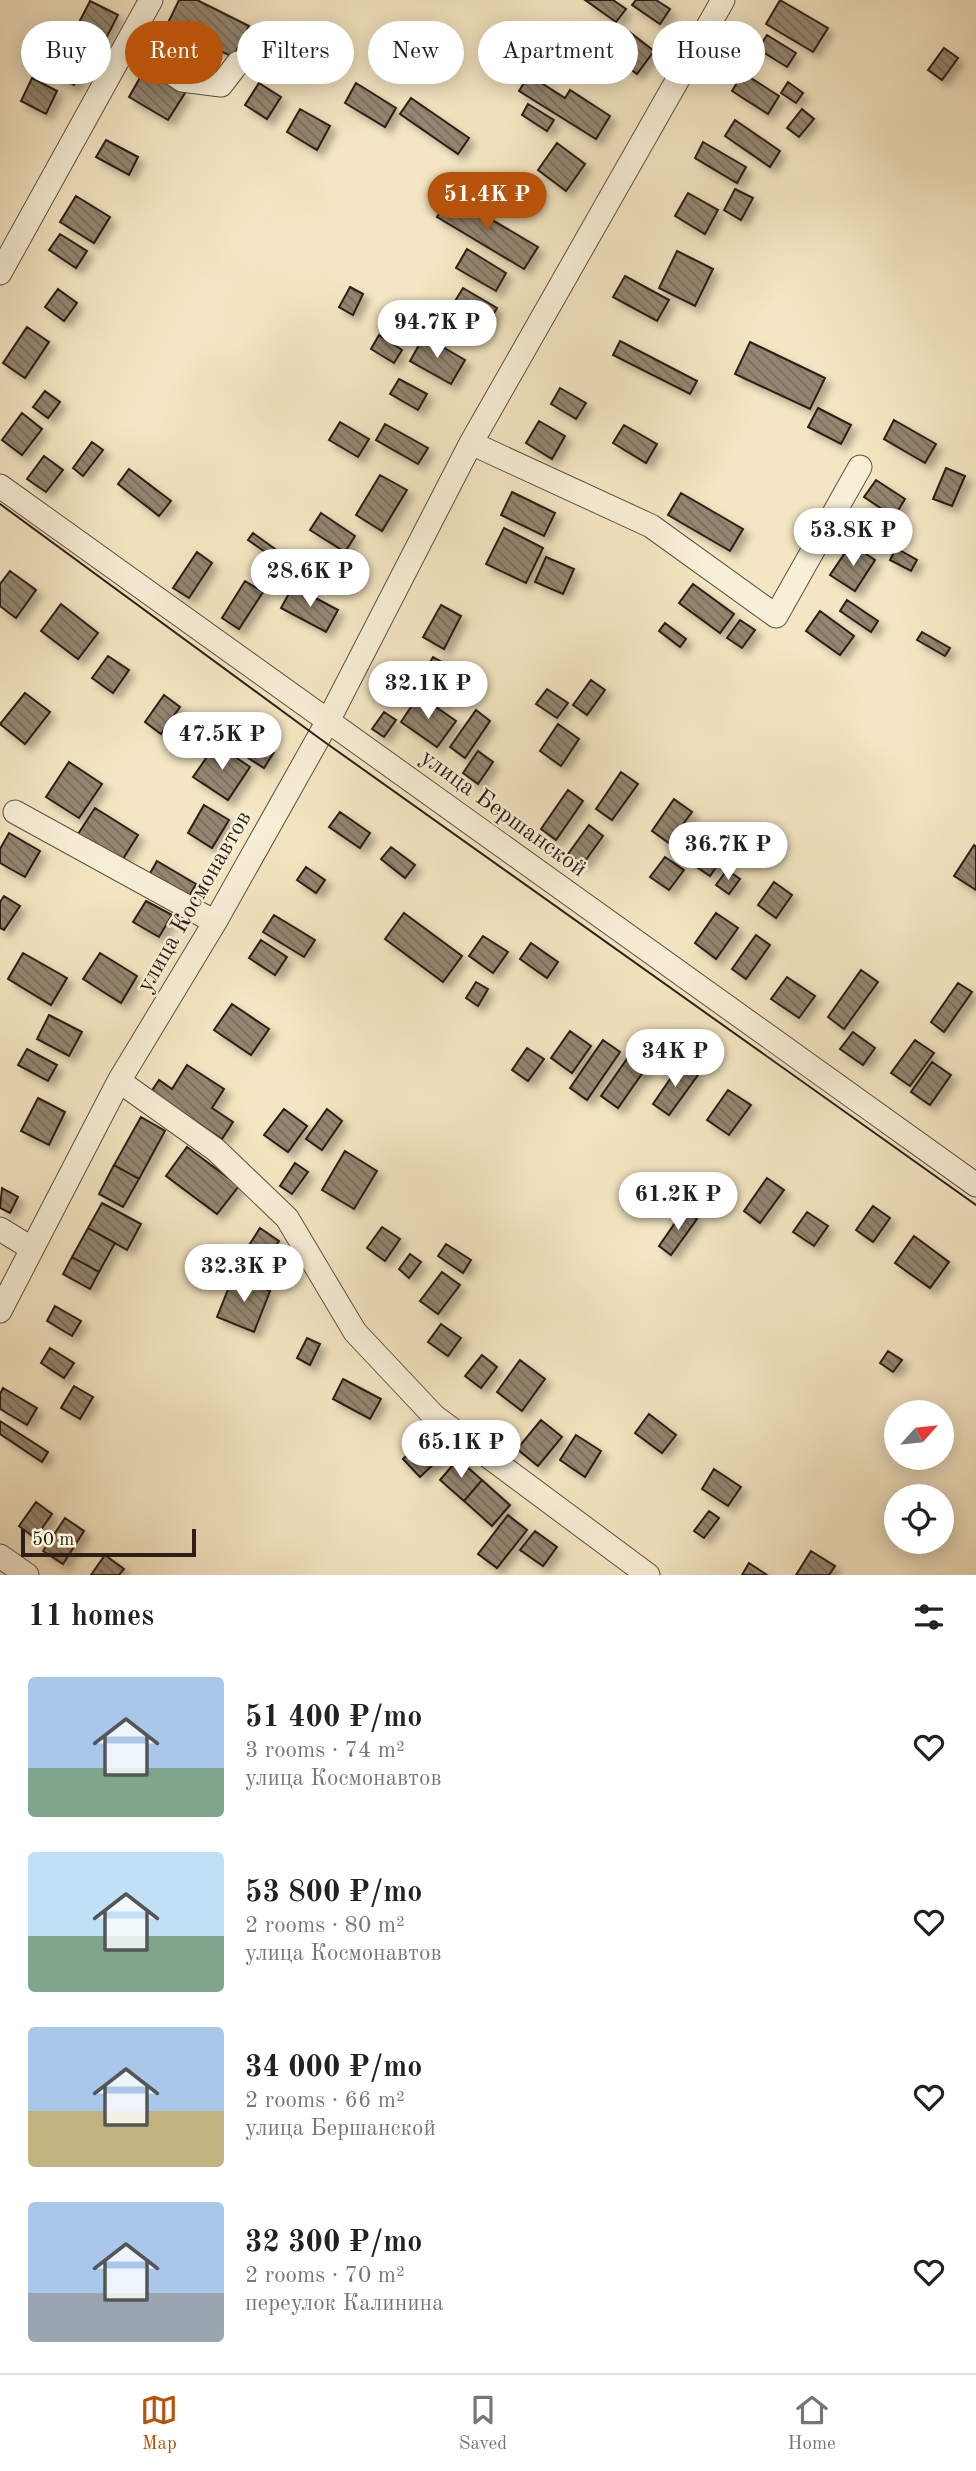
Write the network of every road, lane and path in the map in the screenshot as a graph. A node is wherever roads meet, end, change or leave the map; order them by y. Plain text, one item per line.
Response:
1 (151, 0) edge
2 (723, 0) edge
3 (140, 21) edge
4 (125, 49) edge
5 (237, 64) edge
6 (223, 82) edge
7 (0, 273) edge
8 (471, 443) junction
9 (860, 467) dead end
10 (0, 486) edge
11 (328, 721) junction
12 (15, 812) dead end
13 (215, 922) junction
14 (119, 1081) junction
15 (976, 1185) edge
16 (0, 1229) edge
17 (31, 1248) junction
18 (0, 1311) edge
19 (0, 1556) edge
20 (27, 1575) edge
21 (648, 1575) edge

1 - 3 street
2 - 8 street, улица Космонавтов
4 - 7 street
5 - 6 street
8 - 9 street
8 - 11 street, улица Космонавтов
10 - 11 street, улица Бершанской
11 - 13 street, улица Космонавтов
11 - 15 street, улица Бершанской
12 - 13 street
13 - 14 street, улица Космонавтов
14 - 17 street, улица Космонавтов
14 - 21 street
16 - 17 street
17 - 18 street, улица Космонавтов
19 - 20 street

